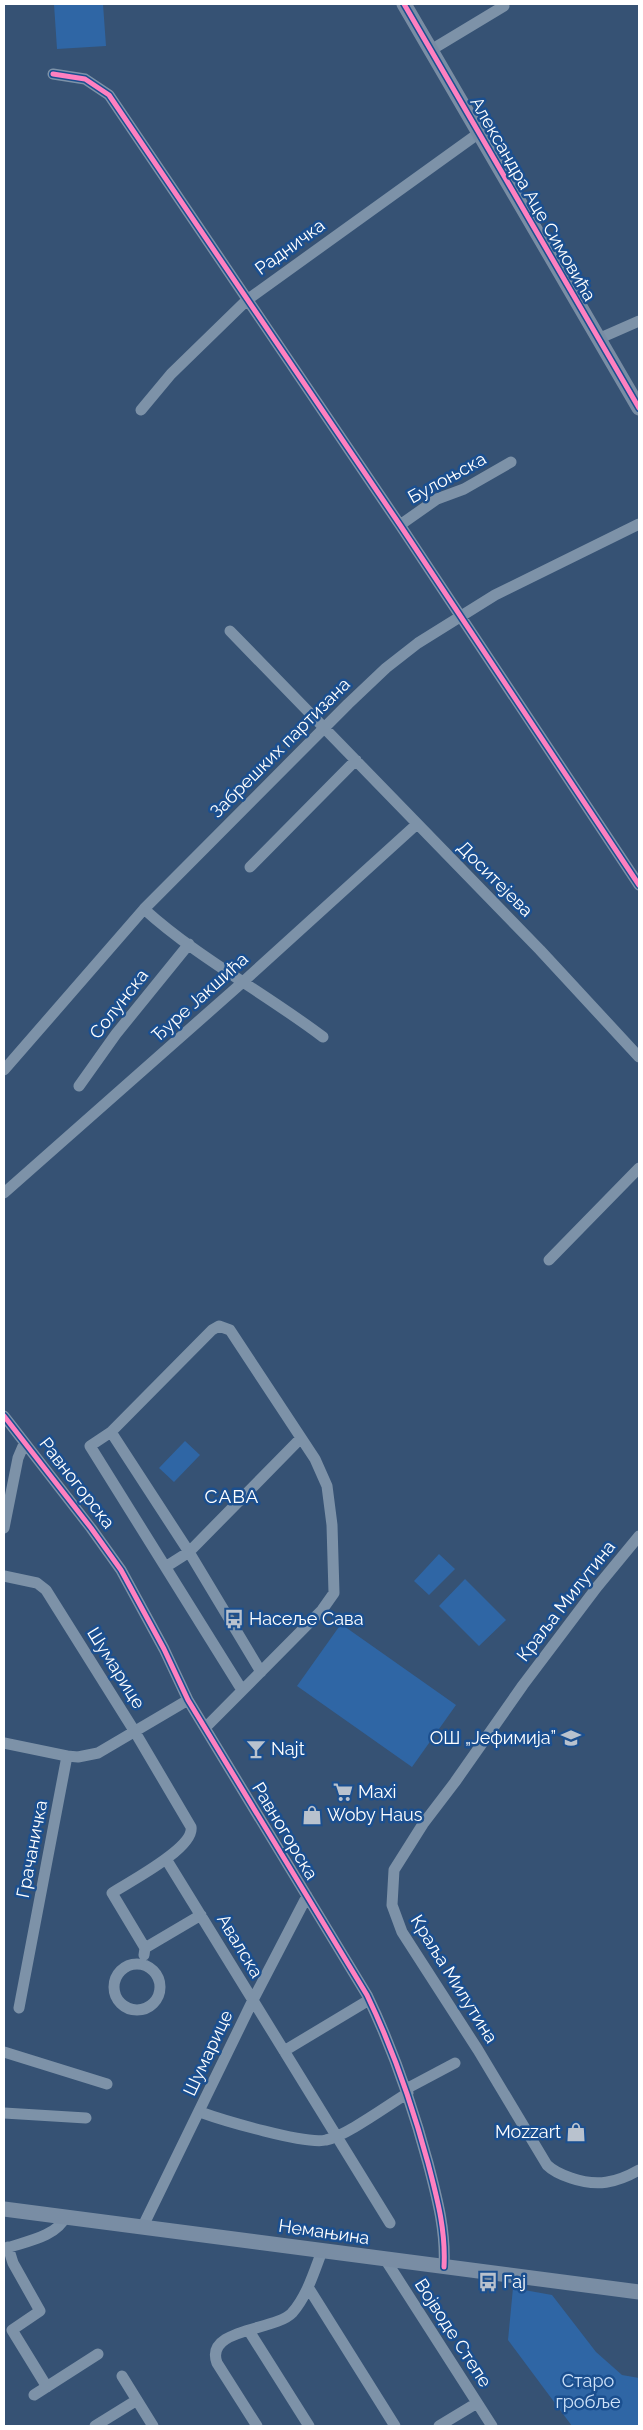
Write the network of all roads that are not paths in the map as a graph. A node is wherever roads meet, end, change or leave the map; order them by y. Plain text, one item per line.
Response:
1 (404, 4) edge
2 (504, 6) dead end
3 (431, 50) junction
4 (52, 74) dead end
5 (479, 133) junction
6 (246, 300) junction
7 (639, 321) edge
8 (598, 339) junction
9 (639, 408) edge
10 (142, 410) dead end
11 (511, 462) dead end
12 (639, 524) edge
13 (400, 525) junction
14 (460, 616) junction
15 (230, 632) dead end
16 (324, 728) junction
17 (356, 760) junction
18 (417, 824) junction
19 (250, 867) dead end
20 (639, 885) edge
21 (144, 909) junction
22 (189, 944) junction
23 (244, 981) junction
24 (323, 1037) dead end
25 (639, 1057) edge
26 (4, 1070) edge
27 (79, 1086) dead end
28 (639, 1168) edge
29 (4, 1193) edge
30 (549, 1260) dead end
31 (4, 1416) edge
32 (111, 1432) junction
33 (301, 1438) junction
34 (24, 1444) junction
35 (4, 1528) edge
36 (639, 1536) edge
37 (189, 1552) junction
38 (167, 1566) junction
39 (4, 1576) edge
40 (261, 1672) junction
41 (242, 1690) junction
42 (188, 1700) junction
43 (206, 1727) junction
44 (135, 1732) junction
45 (4, 1743) edge
46 (67, 1756) junction
47 (166, 1859) junction
48 (307, 1896) junction
49 (201, 1915) junction
50 (145, 1948) junction
51 (142, 1964) junction
52 (253, 2000) junction
53 (369, 2000) junction
54 (18, 2008) dead end
55 (284, 2051) junction
56 (4, 2052) edge
57 (455, 2063) dead end
58 (107, 2084) dead end
59 (407, 2091) junction
60 (200, 2112) junction
61 (4, 2113) edge
62 (86, 2118) dead end
63 (338, 2136) junction
64 (639, 2170) edge
65 (4, 2209) edge
66 (65, 2217) junction
67 (390, 2223) dead end
68 (143, 2226) junction
69 (6, 2248) edge
70 (322, 2251) junction
71 (385, 2259) junction
72 (444, 2267) junction
73 (308, 2287) junction
74 (639, 2292) edge
75 (249, 2331) junction
76 (98, 2354) dead end
77 (122, 2376) dead end
78 (47, 2387) junction
79 (34, 2395) dead end
80 (137, 2400) junction
81 (477, 2403) junction
82 (95, 2426) edge
83 (153, 2426) edge
84 (257, 2426) edge
85 (309, 2426) edge
86 (395, 2426) edge
87 (439, 2426) edge
88 (492, 2426) edge

1 - 3 street, Александра Аце Симовића
2 - 3 street
3 - 5 street, Александра Аце Симовића
4 - 6 street
5 - 6 street, Радничка
5 - 8 street, Александра Аце Симовића
6 - 10 street, Радничка
6 - 13 street
7 - 8 street
8 - 9 street, Александра Аце Симовића
11 - 13 street, Булоњска
12 - 14 street, Забрешких партизана
13 - 14 street
14 - 16 street, Забрешких партизана
14 - 20 street
15 - 16 street, Доситејева
16 - 17 street, Доситејева
16 - 21 street, Забрешких партизана
17 - 18 street, Доситејева
17 - 19 street
18 - 23 street, Ђуре Јакшића
18 - 25 street, Доситејева
21 - 22 street
21 - 26 street, Забрешких партизана
22 - 23 street
22 - 27 street, Солунска
23 - 24 street
23 - 29 street, Ђуре Јакшића
28 - 30 street
31 - 34 street, Равногорска
32 - 33 street, Равногорска
32 - 37 street
32 - 38 street, Равногорска
33 - 37 street
33 - 40 street, Равногорска
34 - 35 street
34 - 42 street, Равногорска
36 - 64 street, Краља Милутина
37 - 38 street
37 - 40 street
38 - 41 street, Равногорска
39 - 44 street, Шумарице
40 - 41 street, Равногорска
41 - 43 street, Равногорска
42 - 43 street, Равногорска
42 - 44 street
43 - 48 street, Равногорска
44 - 46 street
44 - 47 street, Шумарице
45 - 46 street
46 - 54 street, Грачаничка
47 - 49 street, Авалска
47 - 50 street
48 - 52 street, Шумарице
48 - 53 street, Равногорска
49 - 50 street
49 - 52 street, Авалска
50 - 51 street
51 - 51 street
52 - 55 street, Авалска
52 - 60 street, Шумарице
53 - 55 street
53 - 59 street, Равногорска
55 - 63 street, Авалска
56 - 58 street
57 - 59 street
59 - 63 street
59 - 72 street, Равногорска
60 - 63 street
60 - 68 street, Шумарице
61 - 62 street
63 - 67 street, Авалска
65 - 66 street, Немањина
66 - 68 street, Немањина
66 - 69 street
68 - 70 street, Немањина
69 - 78 street
70 - 71 street, Немањина
70 - 73 street
71 - 72 street, Немањина
71 - 81 street, Војводе Степе
72 - 74 street, Немањина
73 - 75 street
73 - 86 street
75 - 84 street
75 - 85 street
76 - 78 street
77 - 80 street
78 - 79 street
80 - 82 street
80 - 83 street
81 - 87 street
81 - 88 street, Војводе Степе

